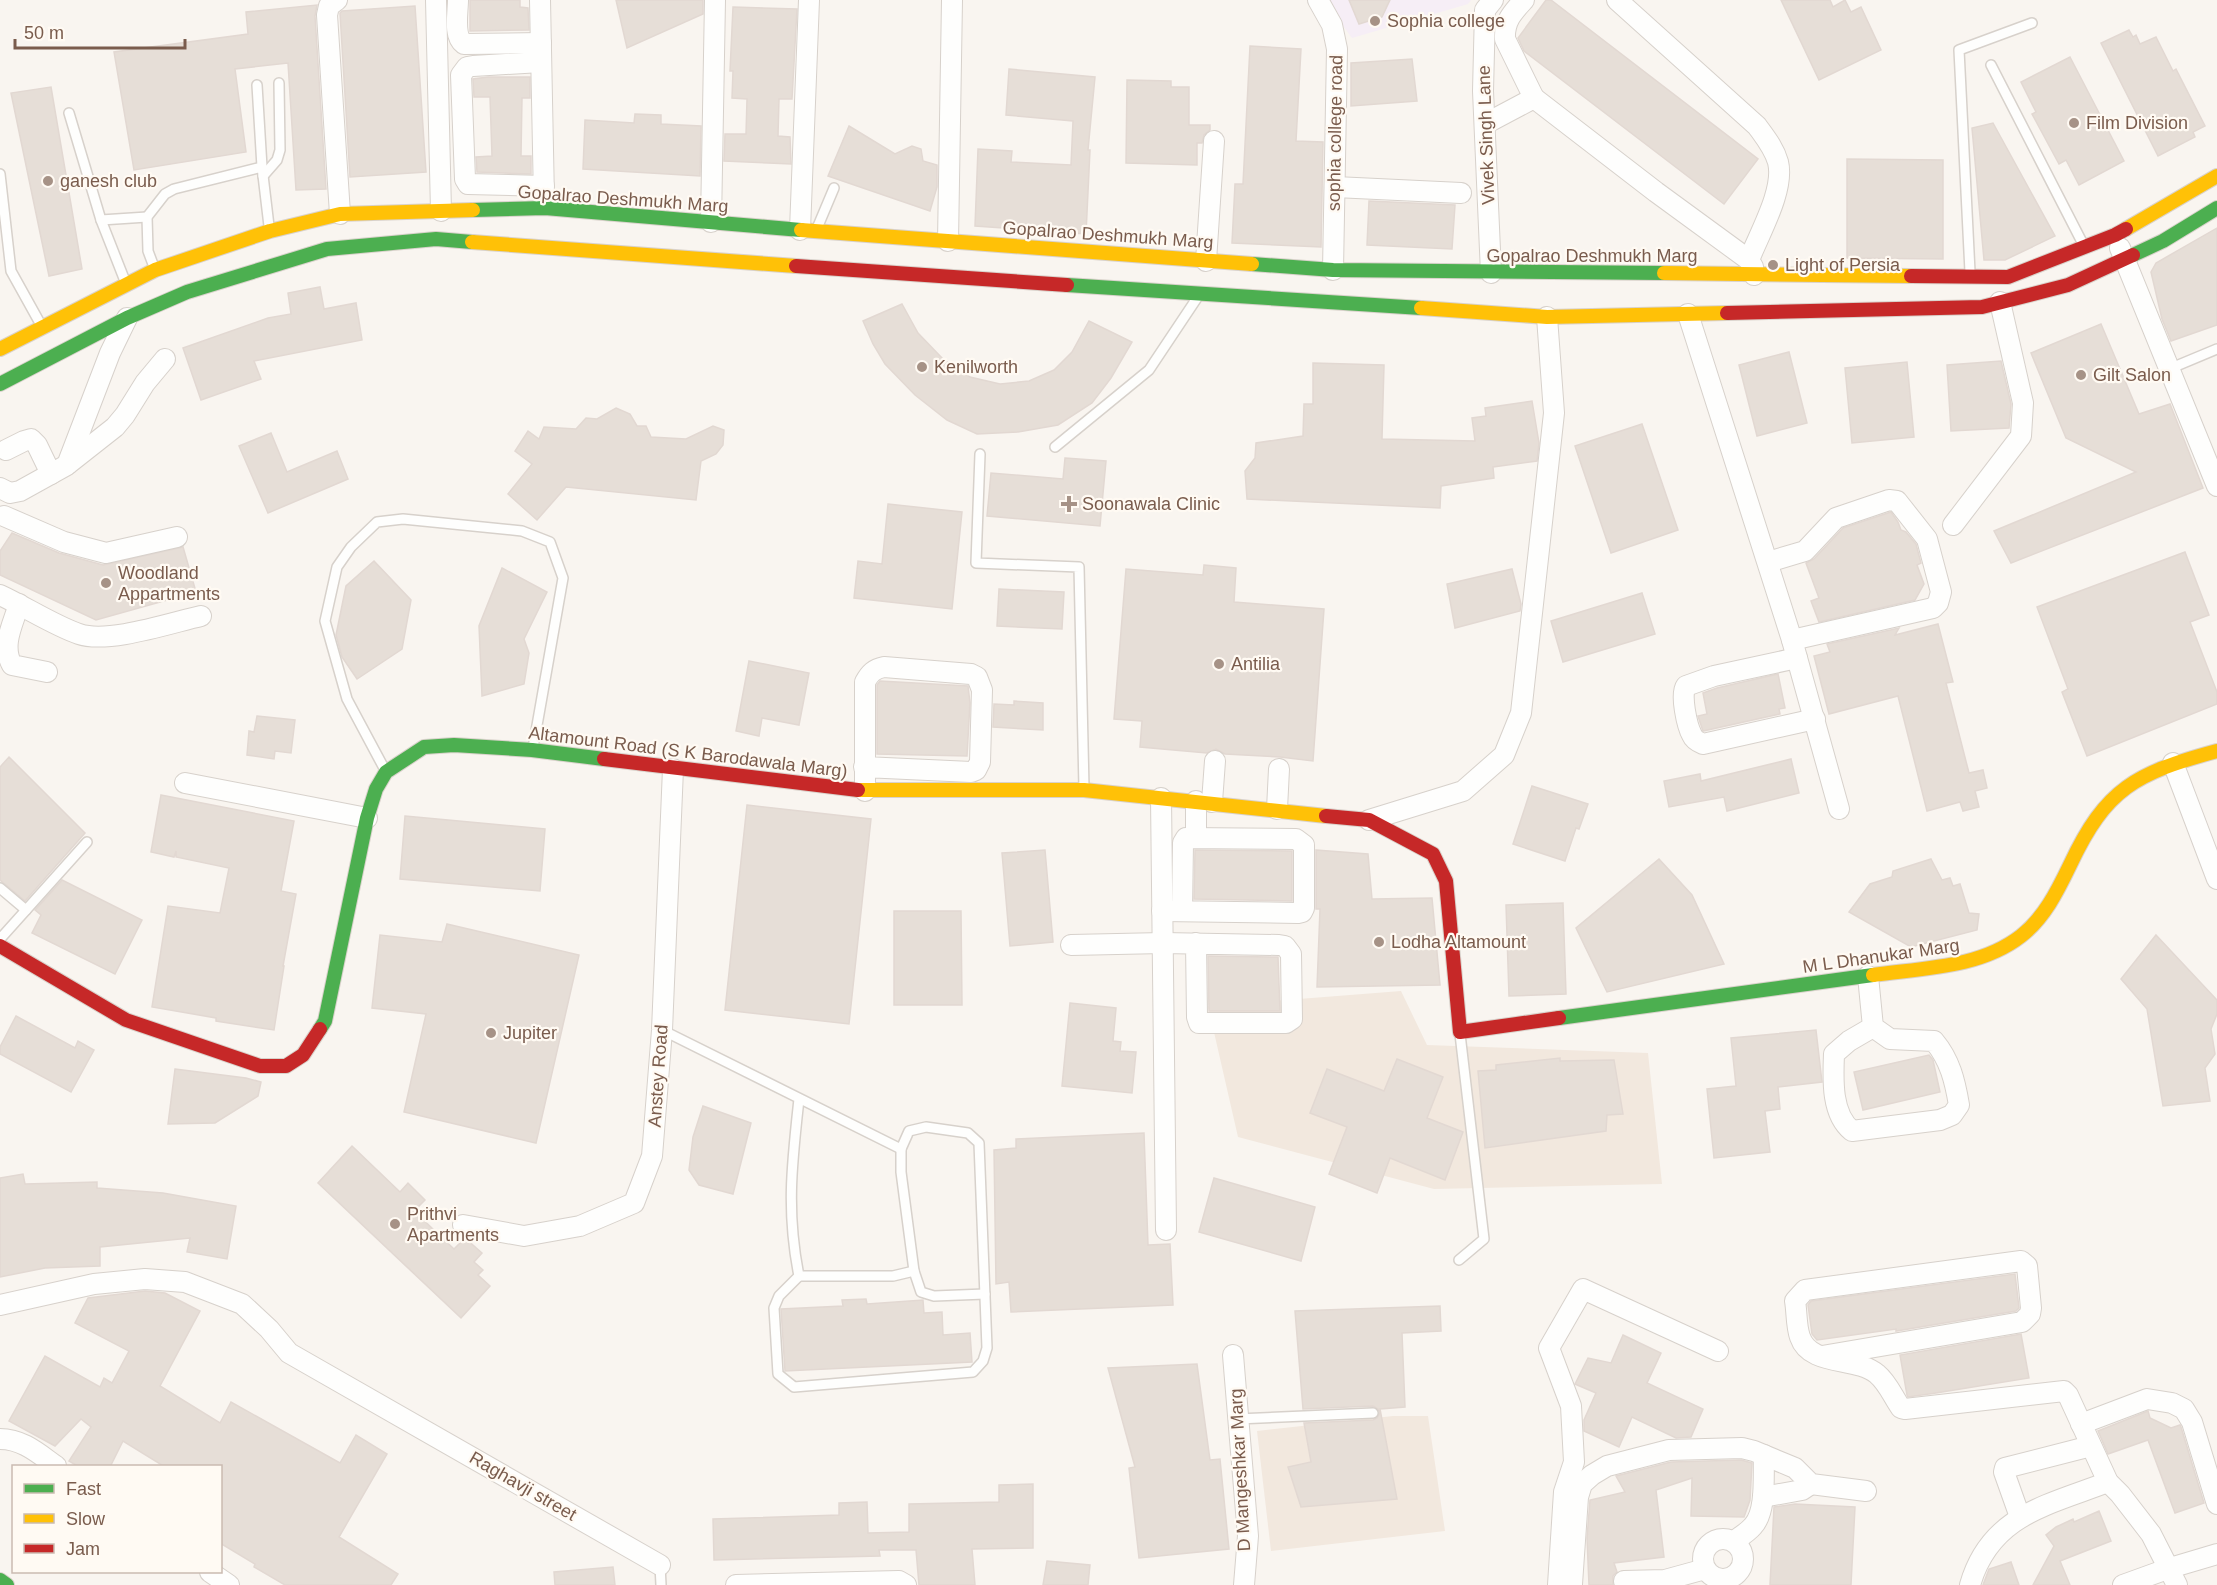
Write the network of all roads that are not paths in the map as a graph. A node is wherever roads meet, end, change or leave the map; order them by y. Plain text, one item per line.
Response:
1 (337, 0) edge
2 (436, 0) edge
3 (458, 0) edge
4 (540, 0) edge
5 (715, 0) edge
6 (809, 0) edge
7 (952, 0) edge
8 (1318, 0) edge
9 (1493, 0) edge
10 (1524, 0) edge
11 (1617, 0) edge
12 (2032, 22) dead end
13 (541, 53) junction
14 (1991, 65) dead end
15 (279, 84) dead end
16 (257, 85) dead end
17 (1534, 98) junction
18 (69, 113) dead end
19 (1485, 124) junction
20 (1214, 141) dead end
21 (263, 172) junction
22 (0, 174) edge
23 (2217, 176) edge
24 (544, 186) junction
25 (1335, 187) junction
26 (834, 188) dead end
27 (1461, 192) dead end
28 (544, 208) junction
29 (2217, 208) edge
30 (441, 211) junction
31 (340, 214) junction
32 (147, 217) junction
33 (101, 220) junction
34 (711, 222) junction
35 (270, 231) junction
36 (808, 231) junction
37 (2115, 235) junction
38 (948, 241) junction
39 (2085, 247) junction
40 (2125, 260) junction
41 (1206, 261) junction
42 (1751, 268) junction
43 (155, 270) junction
44 (1333, 270) junction
45 (1491, 273) junction
46 (1970, 277) junction
47 (126, 284) junction
48 (1200, 294) junction
49 (2000, 302) junction
50 (1688, 314) junction
51 (1548, 317) junction
52 (127, 318) junction
53 (42, 327) junction
54 (0, 349) edge
55 (2217, 349) edge
56 (165, 360) dead end
57 (2169, 369) junction
58 (0, 384) edge
59 (1055, 447) dead end
60 (6, 450) dead end
61 (980, 454) dead end
62 (59, 470) junction
63 (2217, 486) edge
64 (0, 488) edge
65 (20, 491) junction
66 (2, 519) edge
67 (1953, 525) dead end
68 (177, 537) dead end
69 (1768, 562) junction
70 (0, 595) edge
71 (19, 604) junction
72 (201, 616) dead end
73 (1795, 649) junction
74 (47, 672) dead end
75 (1815, 719) junction
76 (532, 750) junction
77 (2217, 751) edge
78 (1215, 761) dead end
79 (2173, 763) junction
80 (864, 767) junction
81 (673, 769) junction
82 (1279, 769) dead end
83 (386, 772) junction
84 (957, 781) junction
85 (185, 783) dead end
86 (1084, 790) junction
87 (865, 791) junction
88 (1161, 798) junction
89 (1204, 801) junction
90 (1839, 809) dead end
91 (1284, 810) junction
92 (367, 818) junction
93 (1369, 820) junction
94 (1196, 837) junction
95 (1291, 838) junction
96 (87, 842) dead end
97 (2217, 879) edge
98 (0, 888) edge
99 (26, 910) junction
100 (1172, 911) junction
101 (0, 939) edge
102 (1163, 943) junction
103 (1196, 944) junction
104 (1071, 945) dead end
105 (0, 946) edge
106 (1868, 976) junction
107 (1873, 1027) junction
108 (662, 1030) junction
109 (1460, 1032) junction
110 (799, 1099) junction
111 (901, 1149) junction
112 (463, 1225) dead end
113 (1166, 1230) dead end
114 (1459, 1260) dead end
115 (914, 1271) junction
116 (799, 1276) junction
117 (985, 1294) junction
118 (0, 1305) edge
119 (1718, 1351) dead end
120 (1233, 1355) dead end
121 (1822, 1356) junction
122 (1373, 1413) dead end
123 (1238, 1419) junction
124 (2081, 1424) junction
125 (0, 1439) edge
126 (2091, 1446) junction
127 (1764, 1455) junction
128 (53, 1465) edge
129 (2108, 1482) junction
130 (1811, 1484) junction
131 (1866, 1491) dead end
132 (1763, 1497) junction
133 (2217, 1504) edge
134 (2019, 1516) junction
135 (1734, 1541) junction
136 (2217, 1554) edge
137 (660, 1564) joint
138 (1705, 1569) junction
139 (211, 1573) edge
140 (2173, 1576) edge
141 (0, 1580) edge
142 (1624, 1581) dead end
143 (1723, 1582) edge
144 (819, 1584) edge
145 (7, 1585) edge
146 (229, 1585) edge
147 (661, 1585) edge
148 (736, 1585) edge
149 (906, 1585) edge
150 (1244, 1585) edge
151 (1565, 1585) edge
152 (1970, 1585) edge
153 (2123, 1585) edge

1 - 31 street
2 - 30 street
3 - 13 street
4 - 13 street
5 - 34 street
6 - 36 street
7 - 38 street
8 - 25 street, sophia college road
9 - 19 street, Vivek Singh Lane
10 - 17 street
11 - 42 street
12 - 46 lane
13 - 24 street
13 - 24 street
14 - 39 lane
15 - 21 lane
16 - 21 lane
17 - 19 street
17 - 42 street
18 - 33 lane
19 - 45 street, Vivek Singh Lane
20 - 41 street
21 - 32 lane
21 - 35 lane
22 - 53 lane
23 - 37 main road, Gopalrao Deshmukh Marg
24 - 28 street
25 - 27 street
25 - 44 street, sophia college road
26 - 36 lane
28 - 30 main road, Gopalrao Deshmukh Marg
28 - 34 main road, Gopalrao Deshmukh Marg
29 - 40 main road
30 - 31 main road, Gopalrao Deshmukh Marg
31 - 35 main road, Gopalrao Deshmukh Marg
32 - 33 lane
32 - 43 lane
33 - 47 lane
34 - 36 main road, Gopalrao Deshmukh Marg
35 - 43 main road, Gopalrao Deshmukh Marg
36 - 38 main road, Gopalrao Deshmukh Marg
37 - 39 main road, Gopalrao Deshmukh Marg
37 - 40 street
38 - 41 main road, Gopalrao Deshmukh Marg
39 - 46 main road, Gopalrao Deshmukh Marg
40 - 49 main road
40 - 57 street
41 - 44 main road, Gopalrao Deshmukh Marg
42 - 45 main road, Gopalrao Deshmukh Marg
42 - 46 main road, Gopalrao Deshmukh Marg
43 - 47 main road, Gopalrao Deshmukh Marg
44 - 45 main road, Gopalrao Deshmukh Marg
47 - 53 main road, Gopalrao Deshmukh Marg
48 - 51 main road
48 - 52 main road
48 - 59 lane
49 - 50 main road
49 - 67 street
50 - 51 main road
50 - 69 street
51 - 93 street
52 - 58 main road
52 - 62 street
53 - 54 main road, Gopalrao Deshmukh Marg
55 - 57 lane
56 - 62 street
57 - 63 street
60 - 62 street
61 - 86 lane
62 - 65 street
64 - 65 street
65 - 66 street
66 - 68 street
69 - 73 street
69 - 73 street
70 - 71 street
71 - 72 street
71 - 74 street
73 - 75 street
73 - 75 street
75 - 90 street
76 - 81 main road, Altamount Road (S K Barodawala Marg)
76 - 83 main road, Altamount Road (S K Barodawala Marg)
76 - 83 lane
77 - 79 main road, M L Dhanukar Marg
78 - 89 street
79 - 97 street
79 - 106 main road, M L Dhanukar Marg
80 - 84 street
80 - 84 street
80 - 87 street
81 - 87 main road, Altamount Road (S K Barodawala Marg)
81 - 108 street, Anstey Road
82 - 91 street
83 - 92 main road
84 - 86 main road, Altamount Road (S K Barodawala Marg)
84 - 87 main road, Altamount Road (S K Barodawala Marg)
85 - 92 street
86 - 88 main road, Altamount Road (S K Barodawala Marg)
88 - 89 main road, Altamount Road (S K Barodawala Marg)
88 - 100 street
89 - 91 main road, Altamount Road (S K Barodawala Marg)
89 - 94 street
91 - 93 main road, Altamount Road (S K Barodawala Marg)
91 - 95 street
92 - 105 main road
93 - 109 main road, Altamount Road (S K Barodawala Marg)
94 - 95 street
94 - 100 street
95 - 100 street
96 - 99 lane
98 - 99 lane
99 - 101 lane
100 - 102 street
102 - 103 street
102 - 104 street
102 - 113 street
103 - 103 street
106 - 107 street
106 - 109 main road, M L Dhanukar Marg
107 - 107 street
108 - 110 lane
108 - 112 street, Anstey Road
109 - 114 lane
110 - 111 lane
110 - 116 lane
111 - 115 lane
111 - 117 lane
115 - 116 lane
115 - 117 lane
116 - 117 lane
118 - 137 street, Raghavji street
119 - 151 street
120 - 123 street, D Mangeshkar Marg
121 - 121 street
121 - 124 street
122 - 123 lane
123 - 150 street, D Mangeshkar Marg
124 - 126 street
124 - 133 street
125 - 128 street
126 - 129 street
126 - 134 street
127 - 130 street
127 - 132 street
127 - 151 street
129 - 134 street
129 - 140 street
130 - 131 street
130 - 132 street
132 - 135 street
134 - 152 street
135 - 138 street
135 - 143 street
136 - 140 street
137 - 147 lane
138 - 142 street
138 - 143 street
139 - 146 street
140 - 153 street
141 - 145 main road
144 - 148 street
144 - 149 street

